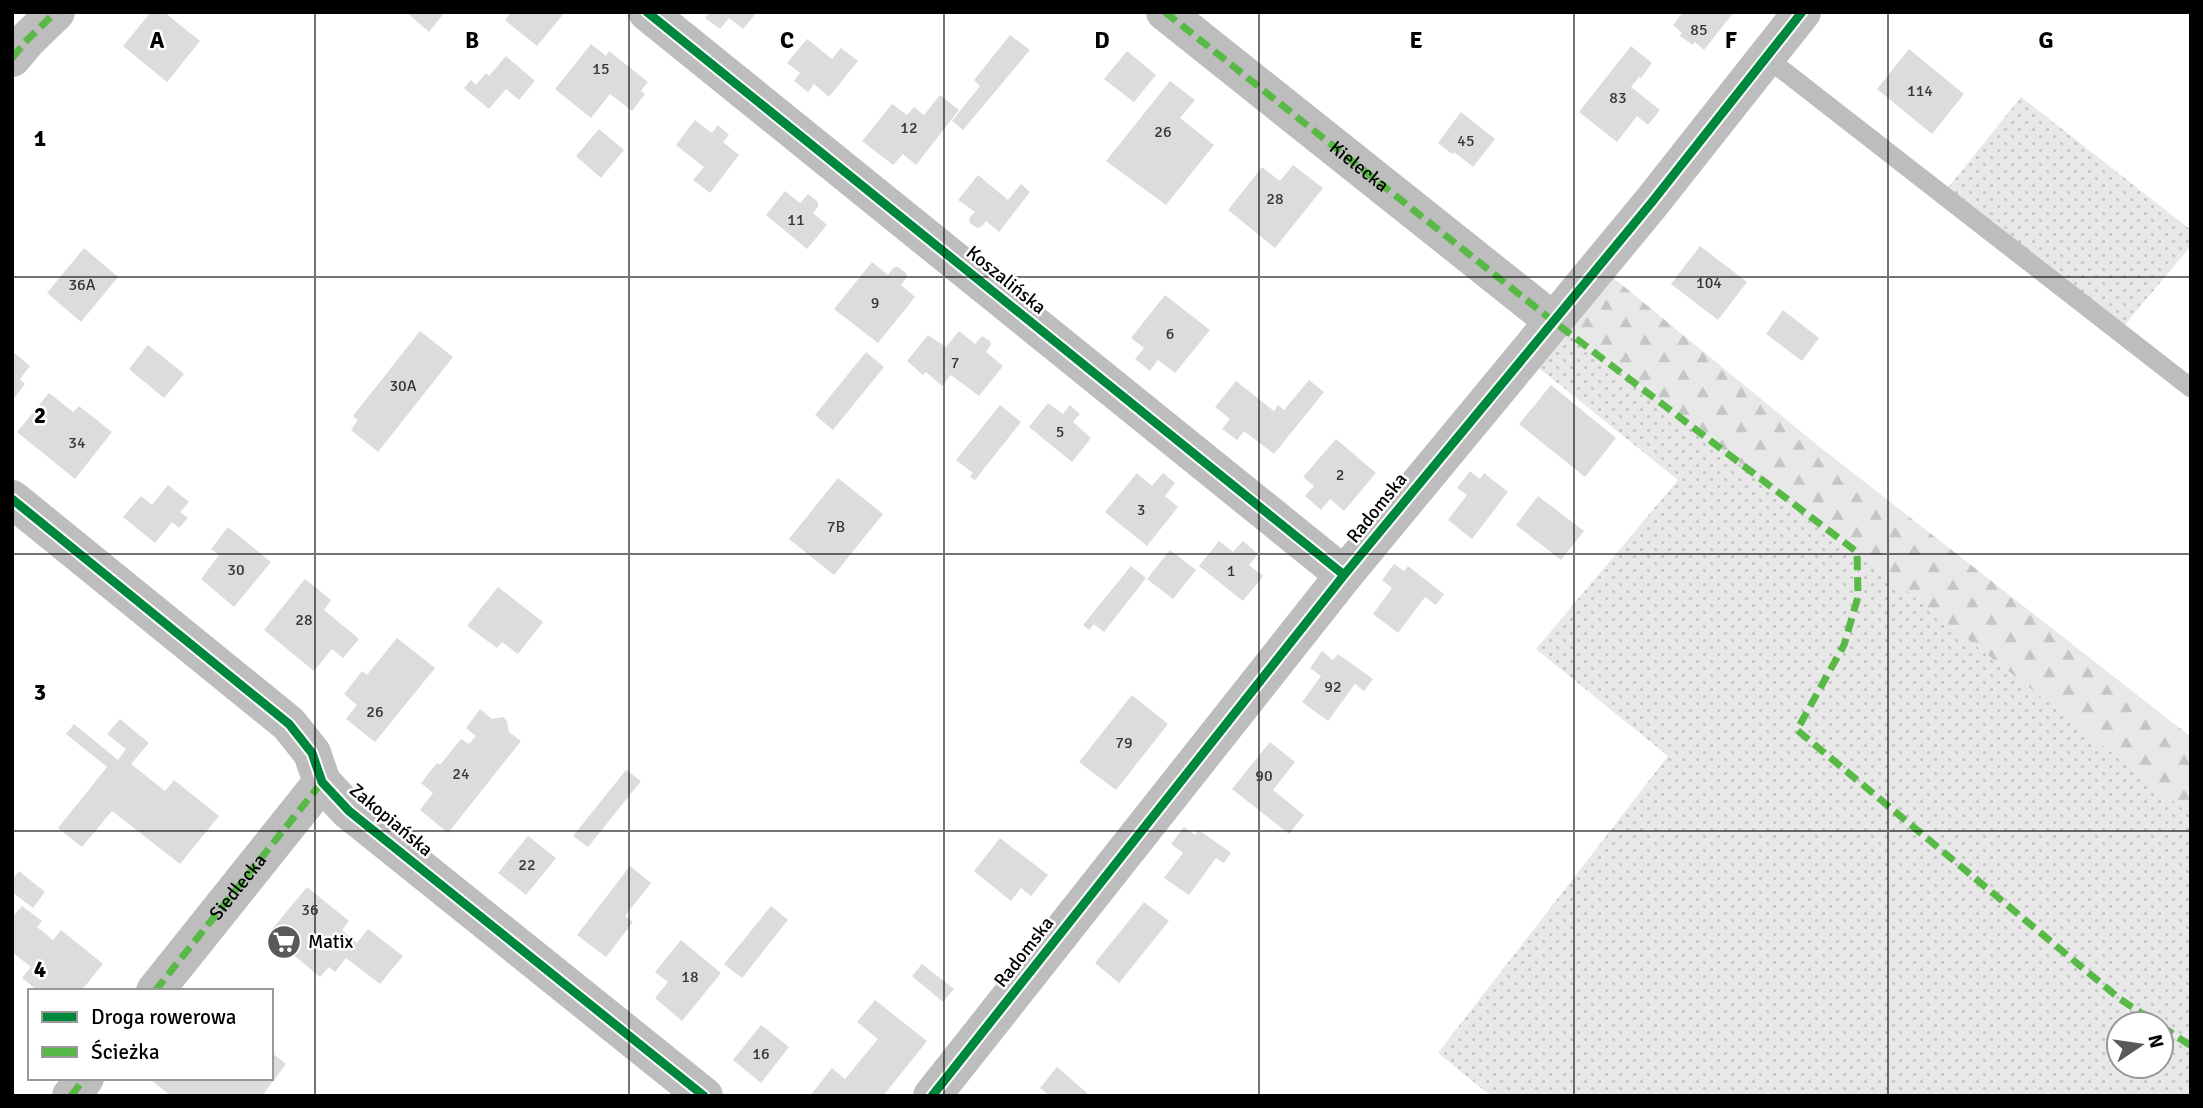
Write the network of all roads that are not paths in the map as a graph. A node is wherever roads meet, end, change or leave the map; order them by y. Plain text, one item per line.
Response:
1 (56, 12) edge
2 (647, 12) edge
3 (1165, 12) edge
4 (1802, 12) edge
5 (12, 58) edge
6 (1767, 58) junction
7 (1553, 321) junction
8 (2191, 388) edge
9 (12, 499) edge
10 (1344, 575) junction
11 (322, 782) junction
12 (157, 989) edge
13 (83, 1080) edge
14 (71, 1096) edge
15 (704, 1096) edge
16 (932, 1096) edge

1 - 5 street
2 - 10 street, Koszalińska
3 - 7 street, Kielecka
4 - 6 street, Radomska
6 - 7 street, Radomska
6 - 8 lane
7 - 10 street, Radomska
9 - 11 street, Zakopiańska
10 - 16 street, Radomska
11 - 12 street, Siedlecka
11 - 15 street, Zakopiańska
13 - 14 street

